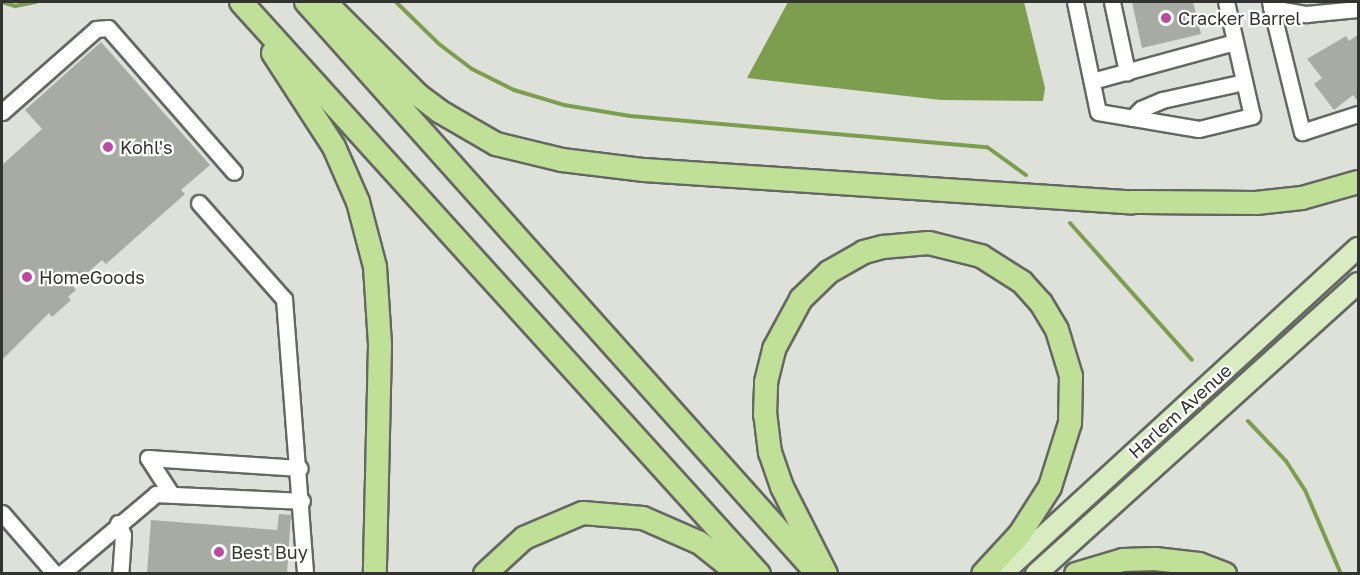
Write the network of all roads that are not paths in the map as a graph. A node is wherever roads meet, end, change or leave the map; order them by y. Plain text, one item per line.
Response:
1 (240, 2) edge
2 (306, 2) edge
3 (325, 2) edge
4 (1075, 2) edge
5 (1112, 2) edge
6 (1226, 2) edge
7 (1271, 5) edge
8 (1359, 9) edge
9 (1235, 42) junction
10 (1127, 72) junction
11 (1092, 81) junction
12 (1244, 82) junction
13 (2, 112) edge
14 (1359, 114) edge
15 (1132, 118) junction
16 (234, 172) dead end
17 (1359, 182) edge
18 (199, 203) dead end
19 (1359, 248) edge
20 (1359, 283) edge
21 (300, 468) junction
22 (170, 492) junction
23 (302, 501) junction
24 (2, 513) edge
25 (118, 523) junction
26 (55, 573) edge
27 (61, 573) edge
28 (120, 573) edge
29 (305, 573) edge
30 (375, 573) edge
31 (485, 573) edge
32 (739, 573) edge
33 (759, 573) edge
34 (817, 573) edge
35 (826, 573) edge
36 (983, 573) edge
37 (1002, 573) edge
38 (1036, 573) edge
39 (1077, 573) edge
40 (1225, 573) edge

1 - 30 highway
1 - 33 highway
2 - 34 highway
3 - 17 highway
4 - 11 street
5 - 10 street
6 - 9 street
7 - 8 street
7 - 14 street
9 - 10 street
9 - 12 street
10 - 11 street
11 - 15 street
12 - 15 street
12 - 15 street
13 - 16 street
18 - 21 street
19 - 37 main road, Harlem Avenue
20 - 38 main road, Harlem Avenue
21 - 22 street
21 - 23 street
22 - 23 street
22 - 25 street
23 - 29 street
24 - 26 street
25 - 27 street
25 - 28 street
31 - 32 highway
35 - 36 highway
39 - 40 highway

